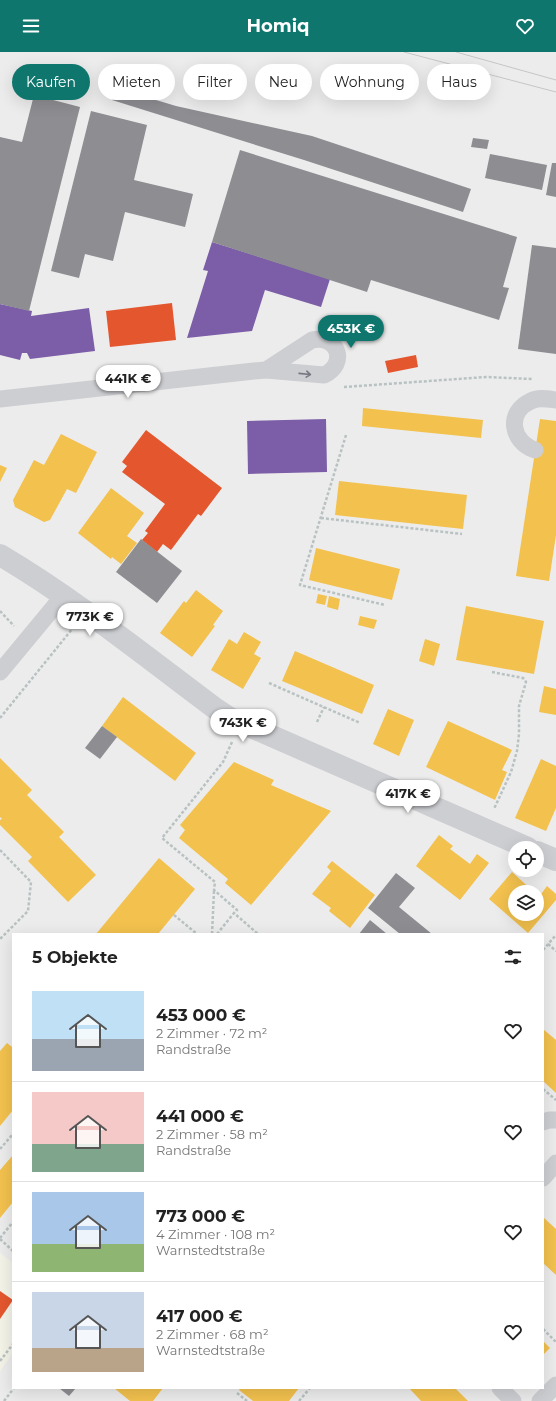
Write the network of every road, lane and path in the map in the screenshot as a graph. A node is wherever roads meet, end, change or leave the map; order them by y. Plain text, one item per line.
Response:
1 (266, 370) junction
2 (330, 372) junction
3 (536, 379) dead end
4 (0, 399) edge
5 (556, 400) edge
6 (346, 435) dead end
7 (535, 450) dead end
8 (321, 518) junction
9 (462, 534) dead end
10 (0, 555) edge
11 (63, 596) junction
12 (385, 605) dead end
13 (85, 612) junction
14 (0, 672) edge
15 (492, 672) dead end
16 (269, 684) dead end
17 (324, 707) junction
18 (0, 718) edge
19 (317, 722) dead end
20 (240, 723) junction
21 (360, 723) dead end
22 (485, 829) junction
23 (512, 841) edge
24 (0, 850) edge
25 (544, 855) edge
26 (556, 860) edge
27 (214, 890) junction
28 (234, 914) junction
29 (174, 915) dead end
30 (196, 933) edge
31 (212, 933) edge
32 (218, 933) edge
33 (257, 933) edge
34 (556, 934) edge
35 (0, 939) edge
36 (548, 944) junction
37 (544, 949) edge
38 (556, 951) edge
39 (544, 1090) edge
40 (556, 1100) edge
41 (556, 1120) edge
42 (544, 1122) edge
43 (12, 1135) edge
44 (0, 1149) edge
45 (556, 1163) edge
46 (544, 1177) edge
47 (12, 1223) edge
48 (0, 1238) edge
49 (12, 1250) edge
50 (544, 1330) edge
51 (556, 1342) edge
52 (12, 1345) edge
53 (0, 1361) edge
54 (556, 1384) edge
55 (13, 1389) edge
56 (309, 1389) edge
57 (501, 1389) edge
58 (237, 1393) dead end
59 (4, 1401) edge
60 (247, 1401) edge
61 (299, 1401) edge
62 (513, 1401) edge
63 (540, 1401) edge

1 -> 2 street
1 - 2 street
1 - 4 street
2 - 3 path
5 - 7 street
6 - 8 path
8 - 9 path
8 - 12 path
10 - 11 street
11 - 13 street
11 - 14 street
13 - 18 path
13 - 20 street
15 - 22 path
16 - 17 path
17 - 19 path
17 - 21 path
20 - 22 street
20 - 27 path
22 - 23 street
24 - 35 path
25 - 26 street
27 - 28 path
27 - 31 path
28 - 32 path
28 - 33 path
29 - 30 path
34 - 36 path
36 - 37 path
36 - 38 path
39 - 40 path
41 - 42 street
43 - 44 path
45 - 46 street
47 - 48 path
48 - 49 path
50 - 51 path
52 - 53 path
54 - 63 street
55 - 59 path
56 - 61 path
57 - 62 street
58 - 60 path

